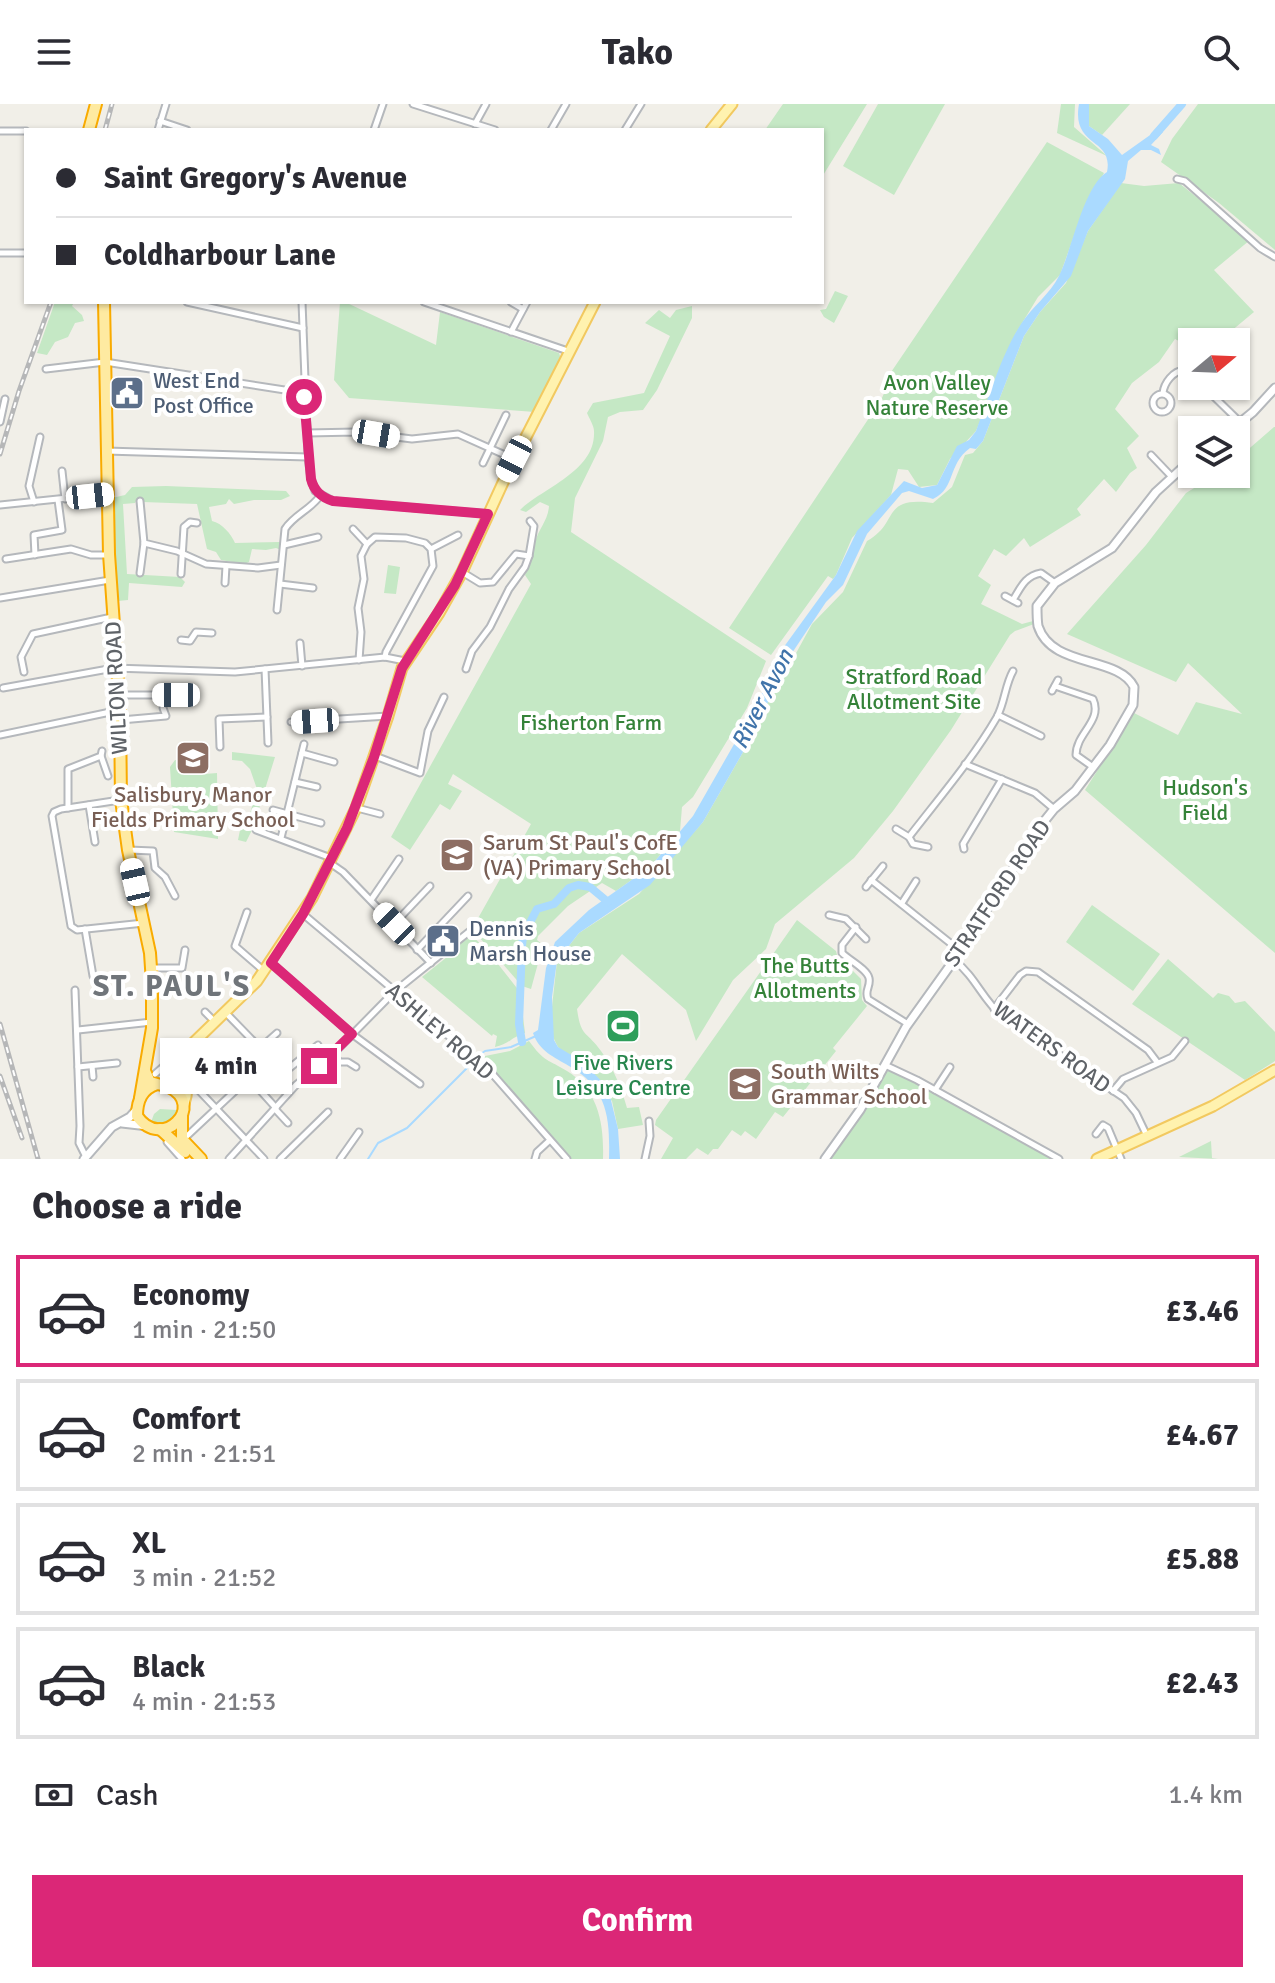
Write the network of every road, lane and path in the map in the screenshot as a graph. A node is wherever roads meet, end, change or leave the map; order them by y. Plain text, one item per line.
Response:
1 (96, 104) edge
2 (166, 104) edge
3 (383, 104) edge
4 (414, 104) edge
5 (486, 104) edge
6 (566, 104) edge
7 (641, 104) edge
8 (732, 104) edge
9 (160, 121) junction
10 (475, 124) junction
11 (90, 128) edge
12 (158, 128) edge
13 (181, 128) edge
14 (375, 128) edge
15 (488, 128) edge
16 (552, 128) edge
17 (626, 128) edge
18 (713, 128) edge
19 (0, 131) edge
20 (24, 131) edge
21 (1177, 179) dead end
22 (0, 253) edge
23 (24, 253) edge
24 (1275, 257) edge
25 (104, 304) edge
26 (196, 304) edge
27 (302, 304) edge
28 (430, 304) edge
29 (514, 304) edge
30 (526, 304) edge
31 (594, 304) edge
32 (523, 309) junction
33 (303, 328) junction
34 (511, 332) junction
35 (569, 351) junction
36 (105, 362) junction
37 (46, 369) dead end
38 (1178, 372) edge
39 (1275, 388) edge
40 (304, 393) junction
41 (1163, 393) dead end
42 (5, 399) dead end
43 (1217, 400) edge
44 (506, 415) dead end
45 (1234, 416) edge
46 (1248, 416) edge
47 (0, 422) edge
48 (307, 433) junction
49 (40, 437) dead end
50 (490, 448) junction
51 (106, 451) junction
52 (1151, 455) dead end
53 (308, 457) junction
54 (514, 459) junction
55 (483, 463) dead end
56 (62, 471) dead end
57 (1178, 472) edge
58 (1172, 477) junction
59 (107, 494) junction
60 (320, 495) junction
61 (61, 499) junction
62 (140, 501) dead end
63 (34, 502) junction
64 (0, 505) edge
65 (488, 514) junction
66 (530, 521) dead end
67 (197, 523) dead end
68 (353, 529) dead end
69 (458, 535) dead end
70 (318, 537) dead end
71 (144, 543) junction
72 (367, 544) junction
73 (284, 545) junction
74 (431, 549) junction
75 (182, 553) junction
76 (109, 554) junction
77 (35, 555) junction
78 (529, 556) junction
79 (6, 559) dead end
80 (281, 565) junction
81 (226, 566) junction
82 (462, 572) junction
83 (140, 573) dead end
84 (181, 574) dead end
85 (110, 580) junction
86 (225, 583) dead end
87 (1055, 583) junction
88 (280, 584) junction
89 (313, 588) dead end
90 (1005, 596) dead end
91 (0, 598) edge
92 (277, 610) dead end
93 (112, 617) junction
94 (212, 633) dead end
95 (181, 640) dead end
96 (300, 643) dead end
97 (385, 657) junction
98 (359, 660) junction
99 (405, 661) junction
100 (302, 666) junction
101 (117, 668) junction
102 (265, 669) junction
103 (466, 669) dead end
104 (1013, 671) dead end
105 (24, 672) dead end
106 (1055, 686) dead end
107 (3, 688) dead end
108 (119, 695) junction
109 (176, 695) dead end
110 (444, 697) dead end
111 (163, 708) dead end
112 (120, 715) junction
113 (998, 715) junction
114 (388, 716) junction
115 (267, 717) junction
116 (291, 722) dead end
117 (0, 735) edge
118 (1041, 736) dead end
119 (268, 743) dead end
120 (304, 744) dead end
121 (220, 747) dead end
122 (302, 753) junction
123 (375, 756) junction
124 (334, 762) dead end
125 (965, 764) junction
126 (1095, 768) junction
127 (108, 776) dead end
128 (1002, 779) junction
129 (295, 782) junction
130 (317, 787) dead end
131 (121, 800) junction
132 (89, 805) junction
133 (68, 808) junction
134 (356, 808) junction
135 (1054, 809) junction
136 (273, 810) dead end
137 (380, 814) dead end
138 (287, 815) junction
139 (321, 823) dead end
140 (896, 829) dead end
141 (256, 830) dead end
142 (909, 837) junction
143 (281, 838) junction
144 (95, 842) dead end
145 (928, 847) dead end
146 (964, 849) dead end
147 (128, 850) junction
148 (399, 859) dead end
149 (331, 861) junction
150 (883, 866) dead end
151 (871, 880) junction
152 (916, 881) dead end
153 (430, 886) dead end
154 (866, 887) dead end
155 (175, 896) dead end
156 (468, 896) dead end
157 (371, 900) junction
158 (902, 903) junction
159 (247, 912) dead end
160 (303, 914) junction
161 (829, 915) dead end
162 (144, 923) junction
163 (394, 924) junction
164 (856, 927) junction
165 (85, 929) junction
166 (470, 931) dead end
167 (866, 939) dead end
168 (185, 950) dead end
169 (417, 950) junction
170 (959, 950) junction
171 (954, 960) junction
172 (431, 963) junction
173 (268, 967) junction
174 (152, 968) junction
175 (182, 968) junction
176 (93, 976) dead end
177 (182, 977) dead end
178 (75, 990) dead end
179 (394, 992) junction
180 (994, 1009) junction
181 (205, 1012) dead end
182 (226, 1013) junction
183 (153, 1022) junction
184 (215, 1022) junction
185 (908, 1024) junction
186 (78, 1030) junction
187 (277, 1033) dead end
188 (352, 1034) junction
189 (1185, 1041) dead end
190 (318, 1045) dead end
191 (260, 1048) junction
192 (332, 1055) junction
193 (184, 1059) junction
194 (268, 1060) junction
195 (1157, 1062) junction
196 (117, 1063) dead end
197 (885, 1065) junction
198 (92, 1066) junction
199 (230, 1066) dead end
200 (78, 1067) junction
201 (356, 1067) dead end
202 (950, 1067) dead end
203 (1275, 1070) edge
204 (281, 1075) junction
205 (93, 1077) dead end
206 (156, 1078) junction
207 (188, 1079) junction
208 (247, 1080) junction
209 (420, 1084) dead end
210 (292, 1089) junction
211 (193, 1090) junction
212 (935, 1090) junction
213 (1113, 1091) junction
214 (138, 1103) junction
215 (183, 1109) junction
216 (217, 1109) junction
217 (275, 1109) junction
218 (328, 1112) dead end
219 (649, 1121) dead end
220 (122, 1123) junction
221 (288, 1123) dead end
222 (155, 1127) junction
223 (359, 1132) dead end
224 (1096, 1134) dead end
225 (187, 1136) dead end
226 (1147, 1136) junction
227 (247, 1140) junction
228 (550, 1140) junction
229 (167, 1142) dead end
230 (1119, 1155) edge
231 (89, 1157) edge
232 (182, 1159) edge
233 (192, 1159) edge
234 (201, 1159) edge
235 (229, 1159) edge
236 (264, 1159) edge
237 (280, 1159) edge
238 (340, 1159) edge
239 (535, 1159) edge
240 (567, 1159) edge
241 (645, 1159) edge
242 (825, 1159) edge
243 (1059, 1159) edge
244 (1097, 1159) edge

1 - 11 highway
2 - 9 street
3 - 14 street
4 - 10 street
5 - 10 street
6 - 16 street
7 - 17 street
8 - 18 main road
9 - 12 street
9 - 13 street
10 - 15 street
19 - 20 street
21 - 24 street
22 - 23 street
25 - 36 highway, WILTON ROAD
26 - 33 street
27 - 33 street
28 - 34 street
29 - 32 street
30 - 32 street
31 - 35 main road
32 - 34 street
33 - 40 street
34 - 35 street
35 - 54 main road
36 - 37 street
36 - 40 street
36 - 51 highway, WILTON ROAD
38 - 41 street
39 - 46 street
40 - 48 street
42 - 47 street
43 - 45 street
44 - 50 street
48 - 50 street
48 - 53 street
49 - 63 street
50 - 54 street
50 - 55 street
51 - 53 street
51 - 59 highway, WILTON ROAD
52 - 58 street
53 - 60 street
54 - 65 main road
56 - 61 street
57 - 58 street
58 - 87 street
59 - 61 street
59 - 76 highway, WILTON ROAD
60 - 65 street
60 - 73 street
61 - 63 street
61 - 77 street
62 - 71 street
63 - 64 street
65 - 82 main road
66 - 78 street
67 - 75 street
68 - 72 street
69 - 74 street
70 - 73 street
71 - 75 street
71 - 83 street
72 - 74 street
72 - 98 street
73 - 80 street
74 - 97 street
75 - 81 street
75 - 84 street
76 - 77 street
76 - 85 highway, WILTON ROAD
77 - 79 street
78 - 82 street
78 - 103 street
80 - 81 street
80 - 88 street
81 - 86 street
82 - 99 main road
85 - 91 street
85 - 93 highway, WILTON ROAD
87 - 90 street
87 - 126 street, STRATFORD ROAD
88 - 89 street
88 - 92 street
93 - 101 highway, WILTON ROAD
93 - 105 street
94 - 95 street
96 - 100 street
97 - 98 street
97 - 99 street
98 - 100 street
99 - 114 main road
100 - 102 street
101 - 102 street
101 - 107 street
101 - 108 highway, WILTON ROAD
102 - 115 street
104 - 113 street
106 - 126 street
108 - 109 street
108 - 112 highway, WILTON ROAD
110 - 123 street
111 - 112 street
112 - 117 street
112 - 131 highway, WILTON ROAD
113 - 118 street
113 - 125 street
114 - 116 street
114 - 123 main road
115 - 119 street
115 - 121 street
120 - 122 street
122 - 124 street
122 - 129 street
123 - 134 main road
125 - 128 street
125 - 142 street
126 - 135 street, STRATFORD ROAD
127 - 133 street
128 - 135 street
128 - 146 street
129 - 130 street
129 - 138 street
131 - 132 street
131 - 147 highway, WILTON ROAD
132 - 133 street
132 - 144 street
133 - 165 street
134 - 137 street
134 - 149 main road
135 - 170 street, STRATFORD ROAD
136 - 138 street
138 - 139 street
138 - 143 street
140 - 142 street
141 - 143 street
142 - 145 street
143 - 149 street
147 - 155 street
147 - 162 highway, WILTON ROAD
148 - 157 street
149 - 157 street
149 - 160 main road
150 - 151 street
151 - 154 street
151 - 158 street
152 - 158 street
153 - 163 street
156 - 169 street
157 - 163 street
158 - 170 street
159 - 173 street
160 - 173 main road
160 - 179 street, ASHLEY ROAD
161 - 164 street
162 - 165 street
162 - 174 highway, WILTON ROAD
163 - 169 street
164 - 167 street
164 - 185 street
165 - 176 street
166 - 172 street
168 - 175 street
169 - 172 street
170 - 171 street, STRATFORD ROAD
171 - 180 street, WATERS ROAD
171 - 185 street, STRATFORD ROAD
172 - 179 street
173 - 182 main road
173 - 188 street
174 - 175 street
174 - 183 highway, WILTON ROAD
175 - 177 street
178 - 186 street
179 - 188 street
179 - 228 street, ASHLEY ROAD
180 - 195 street
180 - 213 street, WATERS ROAD
181 - 184 street
182 - 184 main road
182 - 191 street
183 - 186 street
183 - 206 highway, WILTON ROAD
184 - 193 main road
185 - 197 street, STRATFORD ROAD
186 - 200 street
187 - 191 street
188 - 192 street
188 - 209 street
189 - 195 street
190 - 204 street
191 - 194 street
192 - 201 street
192 - 210 street
193 - 206 street
193 - 207 main road
194 - 204 street
194 - 208 street
195 - 213 street
196 - 198 street
197 - 212 street
197 - 242 street, STRATFORD ROAD
198 - 200 street
198 - 205 street
199 - 208 street
200 - 231 street
202 - 212 street
203 - 226 main road
204 - 210 street
206 - 207 main road
206 - 214 highway, WILTON ROAD
206 - 214 highway
206 - 215 highway
207 - 211 main road
208 - 216 street
208 - 217 street
210 - 217 street
211 - 215 main road
211 - 216 street
212 - 243 street
213 - 226 street, WATERS ROAD
214 - 220 street
214 - 222 highway
215 - 222 highway
215 - 234 highway
216 - 225 street
216 - 227 street
217 - 221 street
217 - 227 street
218 - 237 street
219 - 241 street
220 - 222 street
220 - 231 street
222 - 233 highway
223 - 238 street
224 - 230 street
226 - 230 main road
227 - 235 street
227 - 236 street
228 - 239 street
228 - 240 street, ASHLEY ROAD
229 - 232 street
230 - 244 main road

